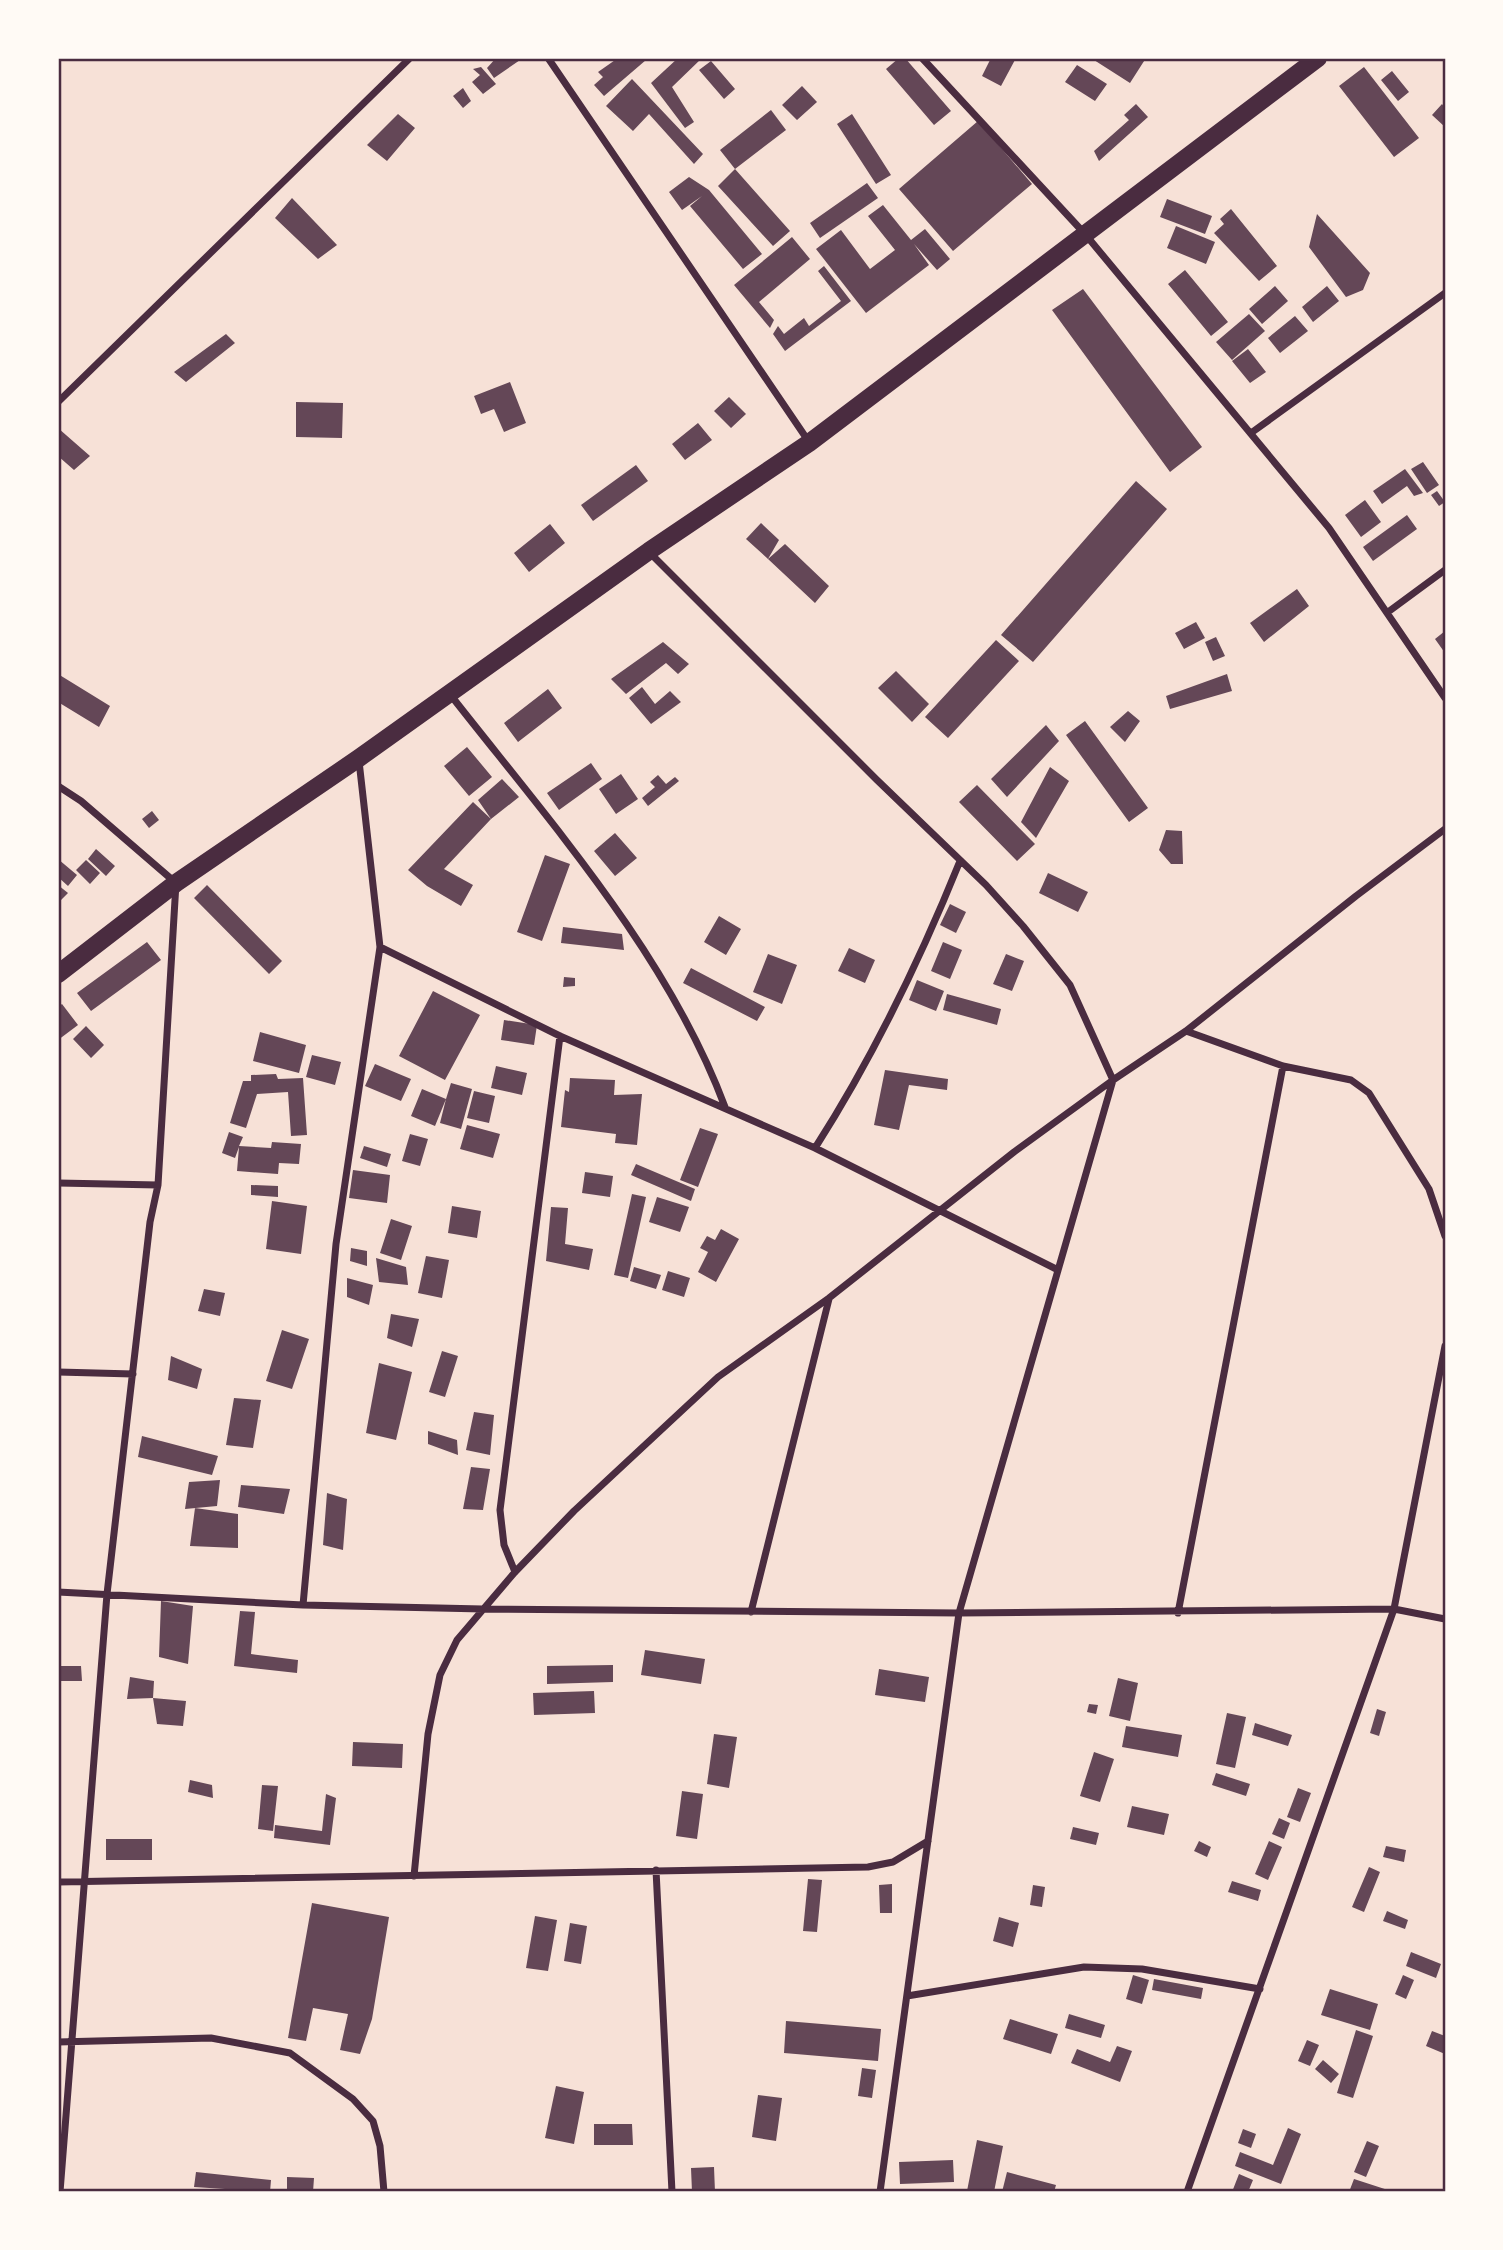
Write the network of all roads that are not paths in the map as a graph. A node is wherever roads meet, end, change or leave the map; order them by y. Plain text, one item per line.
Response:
1 (410, 58) edge
2 (548, 58) edge
3 (922, 58) edge
4 (1318, 58) edge
5 (1085, 234) junction
6 (1445, 293) edge
7 (58, 402) edge
8 (1251, 433) junction
9 (809, 443) junction
10 (649, 551) junction
11 (1445, 570) edge
12 (1388, 612) junction
13 (448, 692) junction
14 (1445, 698) edge
15 (359, 758) junction
16 (58, 786) edge
17 (1445, 829) edge
18 (960, 861) junction
19 (176, 883) junction
20 (380, 947) junction
21 (58, 974) edge
22 (1186, 1031) junction
23 (560, 1036) junction
24 (1283, 1066) junction
25 (1113, 1080) junction
26 (725, 1107) junction
27 (815, 1149) junction
28 (58, 1183) edge
29 (158, 1185) junction
30 (942, 1210) junction
31 (1445, 1236) edge
32 (1058, 1270) junction
33 (830, 1298) junction
34 (1445, 1346) edge
35 (58, 1372) edge
36 (133, 1374) junction
37 (515, 1572) junction
38 (58, 1592) edge
39 (107, 1594) junction
40 (303, 1605) junction
41 (483, 1609) junction
42 (1394, 1609) junction
43 (751, 1612) junction
44 (1178, 1612) junction
45 (959, 1613) junction
46 (1445, 1619) edge
47 (928, 1841) junction
48 (656, 1870) junction
49 (414, 1875) junction
50 (58, 1882) edge
51 (86, 1883) junction
52 (1260, 1989) junction
53 (907, 1996) junction
54 (58, 2042) edge
55 (73, 2042) junction
56 (60, 2192) edge
57 (384, 2192) edge
58 (671, 2192) edge
59 (880, 2192) edge
60 (1187, 2192) edge

1 - 7 street
2 - 9 street
3 - 5 street
4 - 5 main road
5 - 8 street
5 - 9 main road
6 - 8 street
8 - 12 street
9 - 10 main road
10 - 13 main road
10 - 18 street
11 - 12 street
12 - 14 street
13 - 15 main road
13 - 26 street
15 - 19 main road
15 - 20 street
16 - 19 street
17 - 22 street
18 - 25 street
18 - 27 street
19 - 21 main road
19 - 29 street
20 - 23 street
20 - 40 street
22 - 24 street
22 - 25 street
23 - 26 street
23 - 37 street
24 - 31 street
24 - 44 street
25 - 30 street
25 - 32 street
26 - 27 street
27 - 30 street
28 - 29 street
29 - 36 street
30 - 32 street
30 - 33 street
32 - 45 street
33 - 37 street
33 - 43 street
34 - 42 street
35 - 36 street
36 - 39 street
37 - 41 street
38 - 39 street
39 - 40 street
39 - 51 street
40 - 41 street
41 - 43 street
41 - 49 street
42 - 44 street
42 - 46 street
42 - 52 street
43 - 45 street
44 - 45 street
45 - 47 street
47 - 48 street
47 - 53 street
48 - 49 street
48 - 58 street
49 - 51 street
50 - 51 street
51 - 55 street
52 - 53 street
52 - 60 street
53 - 59 street
54 - 55 street
55 - 56 street
55 - 57 street

